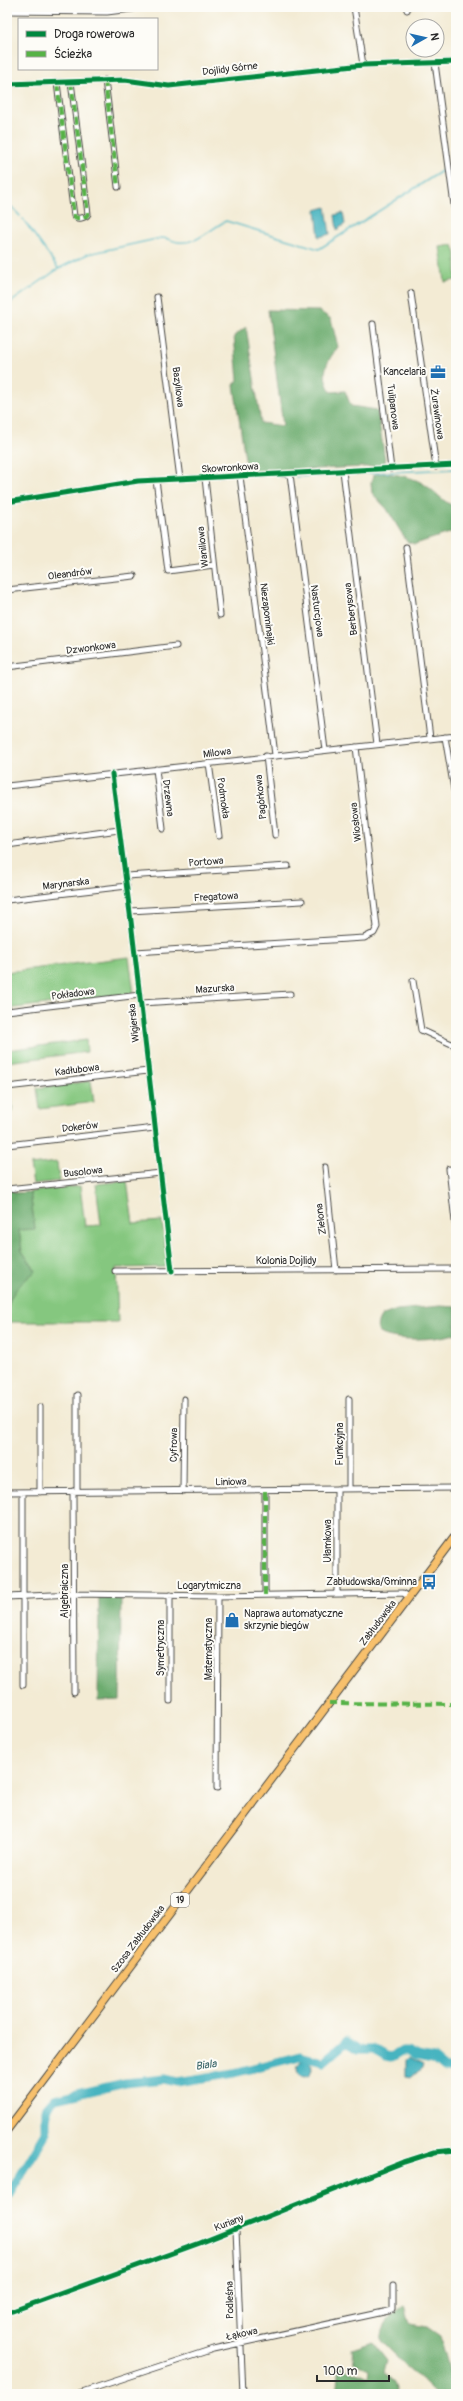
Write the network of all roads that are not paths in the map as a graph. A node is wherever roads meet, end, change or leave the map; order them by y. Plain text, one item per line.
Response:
1 (147, 7) edge
2 (354, 7) edge
3 (106, 10) edge
4 (7, 11) edge
5 (456, 62) edge
6 (435, 63) junction
7 (363, 64) junction
8 (106, 80) junction
9 (57, 82) junction
10 (71, 82) junction
11 (7, 84) edge
12 (118, 187) dead end
13 (456, 220) edge
14 (411, 293) dead end
15 (157, 297) dead end
16 (373, 324) dead end
17 (456, 465) edge
18 (436, 467) junction
19 (392, 469) junction
20 (343, 471) junction
21 (290, 474) junction
22 (240, 476) junction
23 (205, 478) junction
24 (180, 479) junction
25 (156, 480) junction
26 (7, 502) edge
27 (406, 547) dead end
28 (214, 565) junction
29 (134, 576) dead end
30 (7, 590) edge
31 (220, 615) dead end
32 (176, 646) dead end
33 (7, 667) edge
34 (456, 736) edge
35 (445, 737) junction
36 (430, 738) junction
37 (377, 744) junction
38 (356, 747) junction
39 (325, 750) junction
40 (275, 755) junction
41 (266, 756) junction
42 (209, 763) junction
43 (156, 769) junction
44 (112, 774) junction
45 (7, 786) edge
46 (456, 801) edge
47 (163, 829) dead end
48 (119, 830) junction
49 (274, 835) dead end
50 (219, 836) dead end
51 (7, 845) edge
52 (288, 866) dead end
53 (126, 876) junction
54 (127, 886) junction
55 (7, 900) edge
56 (302, 901) dead end
57 (130, 911) junction
58 (135, 952) junction
59 (413, 981) dead end
60 (140, 994) junction
61 (290, 994) dead end
62 (141, 1003) junction
63 (7, 1011) edge
64 (456, 1046) edge
65 (148, 1071) junction
66 (7, 1087) edge
67 (155, 1128) junction
68 (7, 1145) edge
69 (325, 1166) dead end
70 (449, 1169) dead end
71 (161, 1173) junction
72 (7, 1189) edge
73 (456, 1230) edge
74 (456, 1269) edge
75 (172, 1270) junction
76 (336, 1270) junction
77 (116, 1271) dead end
78 (77, 1395) dead end
79 (184, 1399) dead end
80 (349, 1399) dead end
81 (40, 1407) dead end
82 (456, 1488) edge
83 (337, 1489) junction
84 (349, 1489) junction
85 (265, 1490) junction
86 (75, 1491) junction
87 (183, 1491) junction
88 (7, 1492) edge
89 (23, 1492) junction
90 (40, 1492) junction
91 (456, 1534) edge
92 (74, 1594) junction
93 (337, 1594) junction
94 (265, 1595) junction
95 (170, 1596) junction
96 (218, 1596) junction
97 (7, 1597) edge
98 (23, 1597) junction
99 (410, 1597) junction
100 (23, 1685) dead end
101 (74, 1692) dead end
102 (170, 1701) dead end
103 (329, 1703) joint
104 (217, 1788) dead end
105 (7, 2130) edge
106 (456, 2150) edge
107 (236, 2230) junction
108 (393, 2286) dead end
109 (7, 2313) edge
110 (240, 2344) junction
111 (76, 2394) edge
112 (243, 2394) edge

1 - 3 street
2 - 7 street
3 - 4 street
5 - 6 street, Dojlidy Górne
6 - 7 street, Dojlidy Górne
6 - 13 street
7 - 8 street, Dojlidy Górne
8 - 10 street, Dojlidy Górne
8 - 12 street
9 - 10 street, Dojlidy Górne
9 - 10 street
9 - 11 street, Dojlidy Górne
14 - 18 street, Żurawinowa
15 - 24 street, Bazyliowa
16 - 19 street, Tulipanowa
17 - 18 street, Skowronkowa
18 - 19 street, Skowronkowa
19 - 20 street, Skowronkowa
20 - 21 street, Skowronkowa
20 - 37 street, Berberysowa
21 - 22 street, Skowronkowa
21 - 39 street, Nasturcjowa
22 - 23 street, Skowronkowa
22 - 40 street, Niezapominajki
23 - 24 street, Skowronkowa
23 - 28 street, Waniliowa
24 - 25 street, Skowronkowa
25 - 26 street, Skowronkowa
25 - 28 street
27 - 36 street
28 - 31 street, Waniliowa
29 - 30 street, Oleandrów
32 - 33 street, Dzwonkowa
34 - 35 street, Milowa
35 - 36 street, Milowa
35 - 46 street
36 - 37 street, Milowa
37 - 38 street, Milowa
38 - 39 street, Milowa
38 - 58 street, Wiosłowa
39 - 40 street, Milowa
40 - 41 street, Milowa
41 - 42 street, Milowa
41 - 49 street, Pagórkowa
42 - 43 street, Milowa
42 - 50 street, Podmokła
43 - 44 street, Milowa
43 - 47 street, Drzewna
44 - 45 street, Milowa
44 - 48 street, Wigierska
48 - 51 street
48 - 53 street, Wigierska
52 - 53 street, Portowa
53 - 54 street, Wigierska
54 - 55 street, Marynarska
54 - 57 street, Wigierska
56 - 57 street, Fregatowa
57 - 58 street, Wigierska
58 - 60 street, Wigierska
59 - 64 street
60 - 62 street, Wigierska
60 - 63 street, Pokładowa
61 - 62 street, Mazurska
62 - 65 street, Wigierska
65 - 66 street, Kadłubowa
65 - 67 street, Wigierska
67 - 68 street, Dokerów
67 - 71 street, Wigierska
69 - 76 street, Zielona
70 - 73 street
71 - 72 street, Busolowa
71 - 75 street, Wigierska
74 - 76 street, Kolonia Dojlidy
75 - 76 street, Kolonia Dojlidy
75 - 77 street, Kolonia Dojlidy
78 - 86 street, Algebraiczna
79 - 87 street, Cyfrowa
80 - 84 street, Funkcyjna
81 - 90 street
82 - 84 street, Liniowa
83 - 84 street, Liniowa
83 - 85 street, Liniowa
83 - 93 street, Ułamkowa
85 - 87 street, Liniowa
85 - 94 street
86 - 87 street, Liniowa
86 - 90 street, Liniowa
86 - 92 street, Algebraiczna
88 - 89 street, Liniowa
89 - 90 street, Liniowa
89 - 98 street
91 - 99 highway, Zabłudowska / 19
92 - 95 street, Logarytmiczna
92 - 98 street, Logarytmiczna
92 - 101 street, Algebraiczna
93 - 94 street, Logarytmiczna
93 - 99 street, Logarytmiczna
94 - 96 street, Logarytmiczna
95 - 96 street, Logarytmiczna
95 - 102 street, Symetryczna
96 - 104 street, Matematyczna
97 - 98 street, Logarytmiczna
98 - 100 street
99 - 103 highway, Zabłudowska / 19
103 - 105 highway, Szosa Zabłudowska / 19
106 - 107 street, Kuriany
107 - 109 street, Kuriany
107 - 110 street, Podleśna
108 - 110 street, Łąkowa
110 - 111 street, Łąkowa
110 - 112 street, Podleśna

